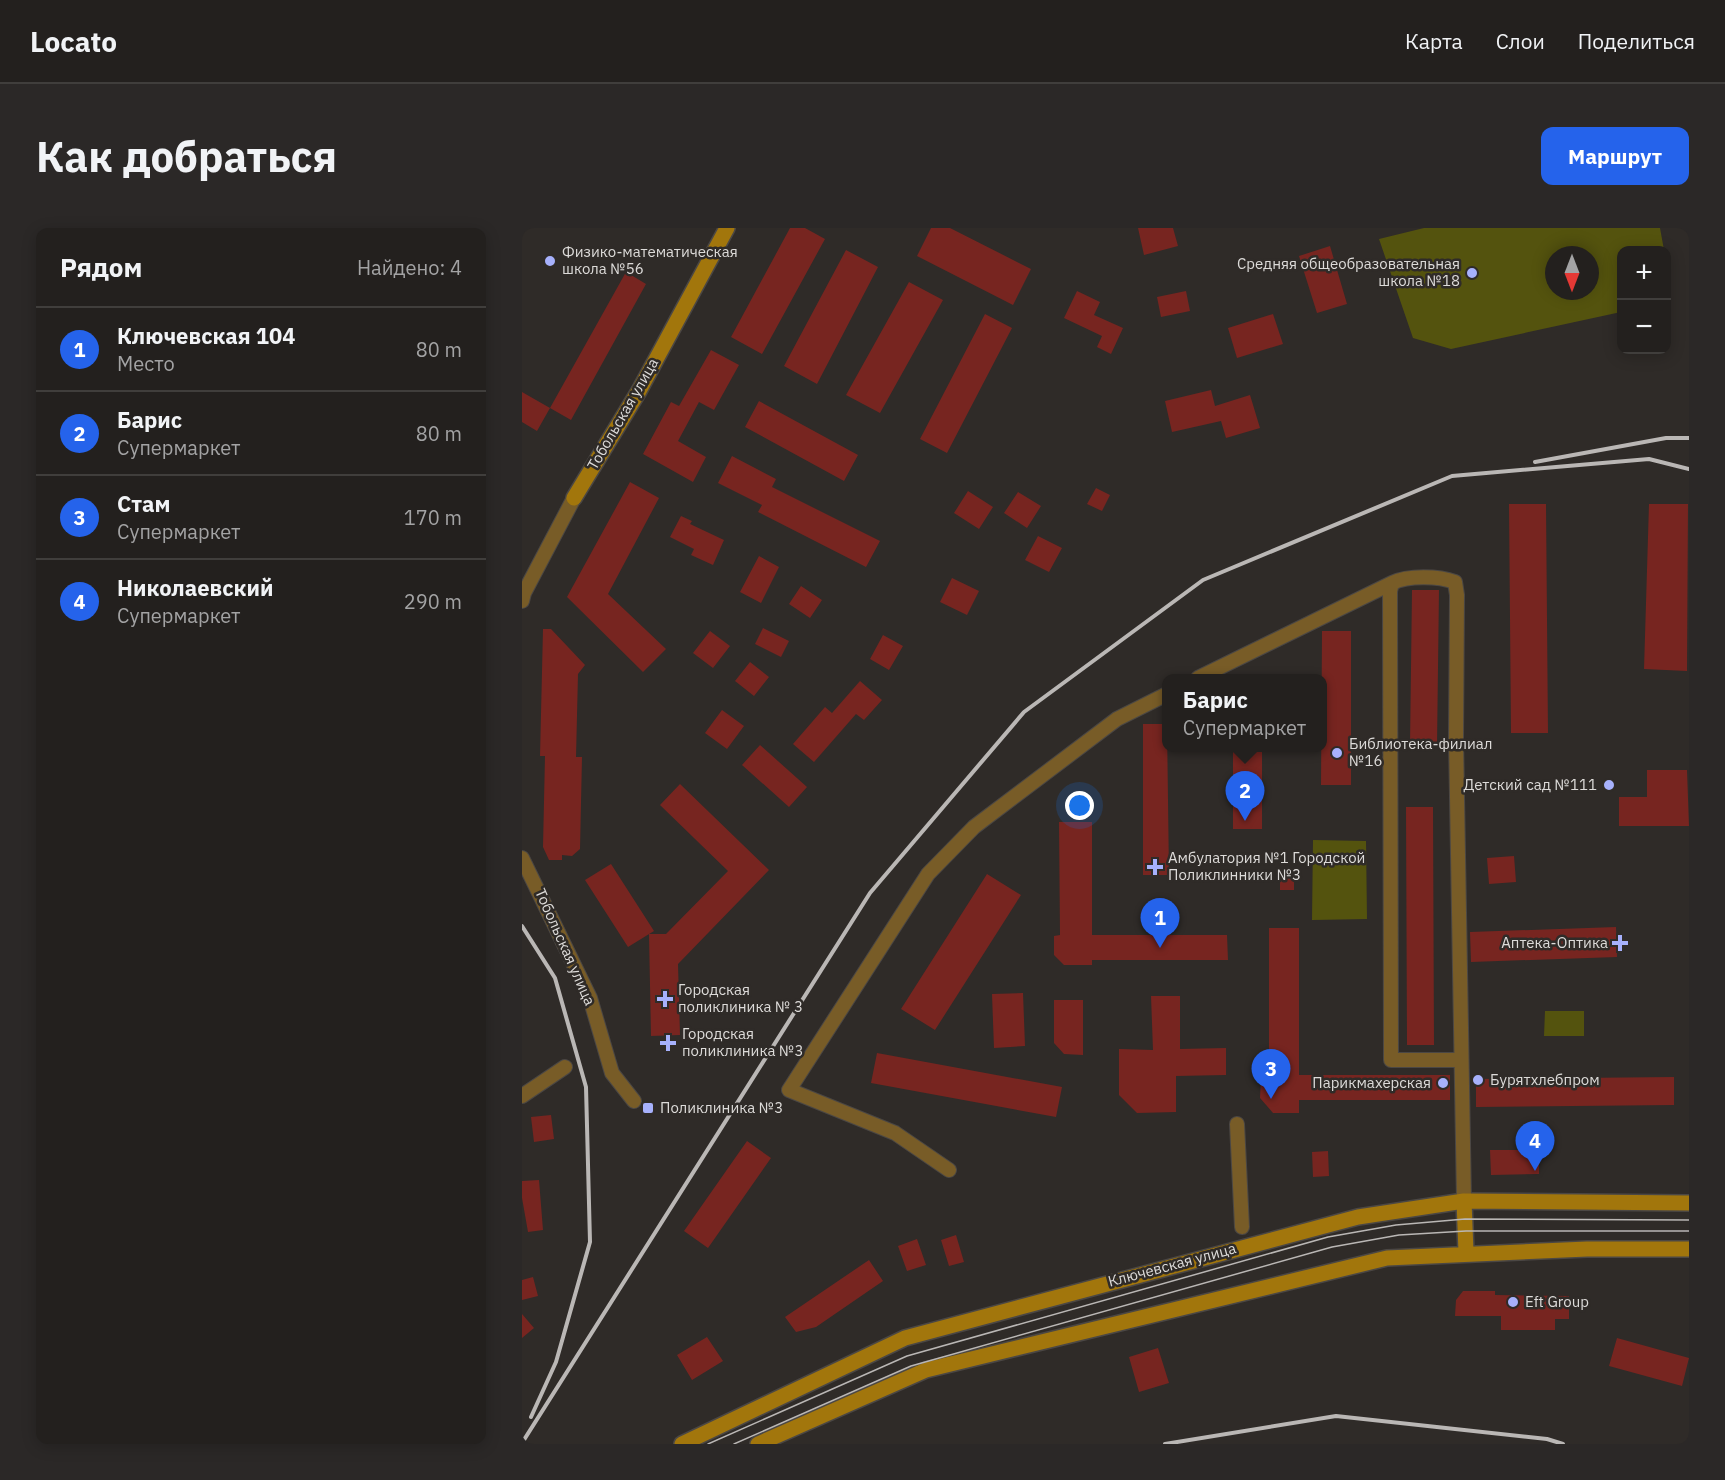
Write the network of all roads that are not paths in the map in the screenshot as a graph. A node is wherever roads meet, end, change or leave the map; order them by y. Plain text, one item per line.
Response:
1 (727, 228) edge
2 (574, 498) joint
3 (1392, 583) junction
4 (522, 601) edge
5 (1206, 674) edge
6 (1162, 696) edge
7 (522, 858) edge
8 (1461, 1060) junction
9 (566, 1067) dead end
10 (522, 1096) edge
11 (634, 1101) dead end
12 (1237, 1124) dead end
13 (949, 1170) dead end
14 (1464, 1201) junction
15 (1689, 1203) edge
16 (1242, 1227) dead end
17 (1689, 1249) edge
18 (1467, 1252) junction
19 (682, 1444) edge
20 (758, 1444) edge

1 - 2 main road, Тобольская улица
2 - 4 street, Тобольская улица
3 - 5 street
3 - 8 street
3 - 8 street
6 - 13 street
7 - 11 street, Тобольская улица
8 - 14 street
9 - 10 street
12 - 16 street
14 - 15 main road, Ключевская улица
14 - 18 main road
14 - 19 main road, Ключевская улица
17 - 18 main road
18 - 20 main road

